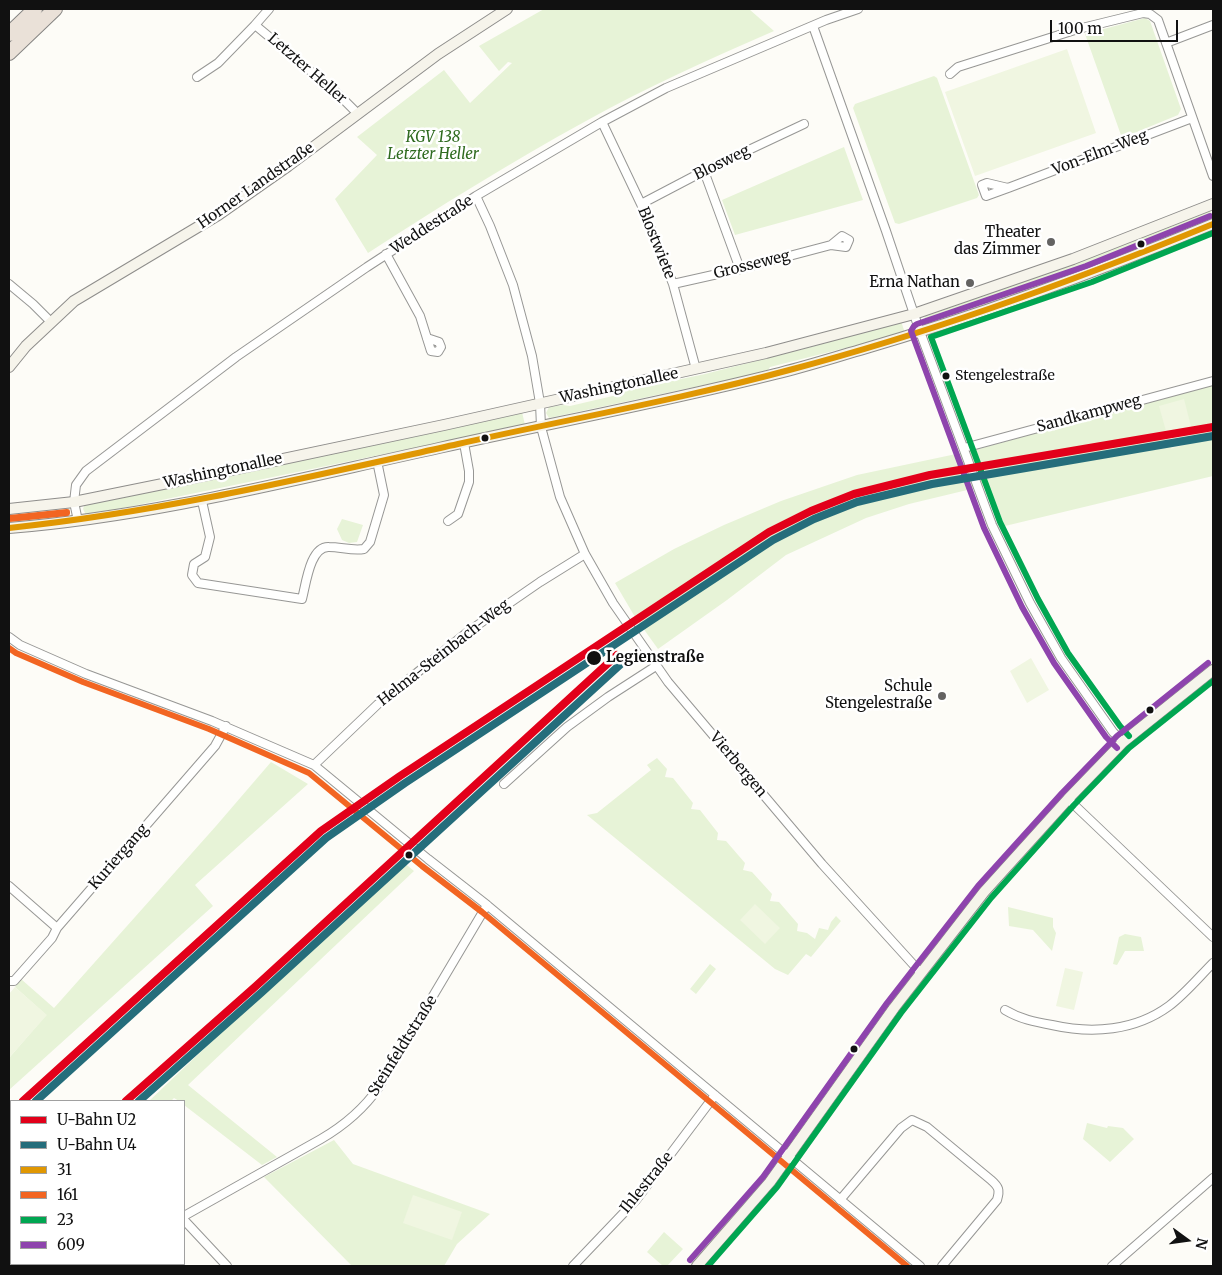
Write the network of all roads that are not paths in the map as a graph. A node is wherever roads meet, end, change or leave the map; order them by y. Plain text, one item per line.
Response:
1 (35, 9) edge
2 (55, 9) edge
3 (269, 9) edge
4 (507, 9) edge
5 (858, 9) edge
6 (255, 25) junction
7 (1213, 25) edge
8 (813, 26) junction
9 (9, 34) edge
10 (1166, 43) junction
11 (9, 53) edge
12 (950, 74) dead end
13 (197, 77) dead end
14 (358, 114) junction
15 (1192, 118) junction
16 (602, 122) junction
17 (804, 124) dead end
18 (704, 171) junction
19 (1213, 176) edge
20 (1008, 188) dead end
21 (476, 196) junction
22 (641, 204) junction
23 (1213, 204) edge
24 (1213, 224) edge
25 (831, 245) dead end
26 (386, 254) junction
27 (740, 269) junction
28 (9, 284) edge
29 (673, 284) junction
30 (914, 314) junction
31 (51, 322) junction
32 (920, 332) junction
33 (427, 338) dead end
34 (9, 367) edge
35 (696, 369) junction
36 (1213, 380) edge
37 (540, 404) junction
38 (541, 427) junction
39 (464, 443) junction
40 (964, 448) junction
41 (378, 461) junction
42 (202, 501) junction
43 (74, 502) junction
44 (9, 509) edge
45 (78, 521) junction
46 (448, 521) dead end
47 (9, 528) edge
48 (585, 554) junction
49 (9, 637) edge
50 (656, 666) junction
51 (1213, 670) edge
52 (226, 726) junction
53 (1123, 742) junction
54 (314, 765) junction
55 (504, 784) dead end
56 (1068, 799) junction
57 (9, 886) edge
58 (487, 905) junction
59 (57, 928) junction
60 (1213, 937) edge
61 (1213, 963) edge
62 (920, 973) junction
63 (9, 981) edge
64 (1005, 1010) dead end
65 (715, 1095) junction
66 (789, 1156) junction
67 (1213, 1178) edge
68 (840, 1200) junction
69 (185, 1217) edge
70 (185, 1219) edge
71 (701, 1265) edge
72 (228, 1266) edge
73 (574, 1266) edge
74 (920, 1266) edge
75 (942, 1266) edge
76 (1112, 1266) edge

1 - 9 highway
2 - 11 highway
3 - 6 street, Letzter Heller
4 - 14 street, Horner Landstraße
5 - 8 street, Weddestraße
6 - 13 street, Letzter Heller
6 - 14 street, Letzter Heller
7 - 10 street
8 - 16 street, Weddestraße
8 - 30 street
10 - 12 street
10 - 15 street
14 - 31 street, Horner Landstraße
15 - 19 street
15 - 20 street, Von-Elm-Weg
16 - 21 street, Weddestraße
16 - 22 street, Blostwiete
17 - 18 street, Blosweg
18 - 22 street, Blosweg
18 - 27 street
21 - 26 street, Weddestraße
21 - 37 street, Vierbergen
22 - 29 street, Blostwiete
23 - 30 street, Washingtonallee
24 - 32 street, Washingtonallee
25 - 27 street, Grosseweg
26 - 33 street
26 - 43 street, Weddestraße
27 - 29 street, Grosseweg
28 - 31 street
29 - 35 street, Blostwiete
30 - 32 street
30 - 35 street, Washingtonallee
31 - 34 street, Horner Landstraße
32 - 38 street, Washingtonallee
32 - 40 street
35 - 37 street, Washingtonallee
36 - 40 street, Sandkampweg
37 - 38 street, Vierbergen
37 - 43 street, Washingtonallee
38 - 39 street, Washingtonallee
38 - 48 street, Vierbergen
39 - 41 street, Washingtonallee
39 - 46 street
40 - 53 street
41 - 42 street, Washingtonallee
41 - 42 street
42 - 45 street, Washingtonallee
43 - 44 street, Washingtonallee
43 - 45 street, Weddestraße
45 - 47 street, Washingtonallee
48 - 50 street, Vierbergen
48 - 54 street, Helma-Steinbach-Weg
49 - 52 street
50 - 55 street
50 - 62 street, Vierbergen
51 - 53 street
52 - 54 street
52 - 59 street, Kuriergang
53 - 56 street
54 - 58 street
56 - 60 street
56 - 62 street
57 - 59 street
58 - 65 street
58 - 69 street, Steinfeldtstraße
59 - 63 street, Kuriergang
61 - 64 street
62 - 66 street
65 - 66 street
65 - 73 street, Ihlestraße
66 - 68 street
66 - 71 street
67 - 76 street
68 - 74 street
68 - 75 street
70 - 72 street

